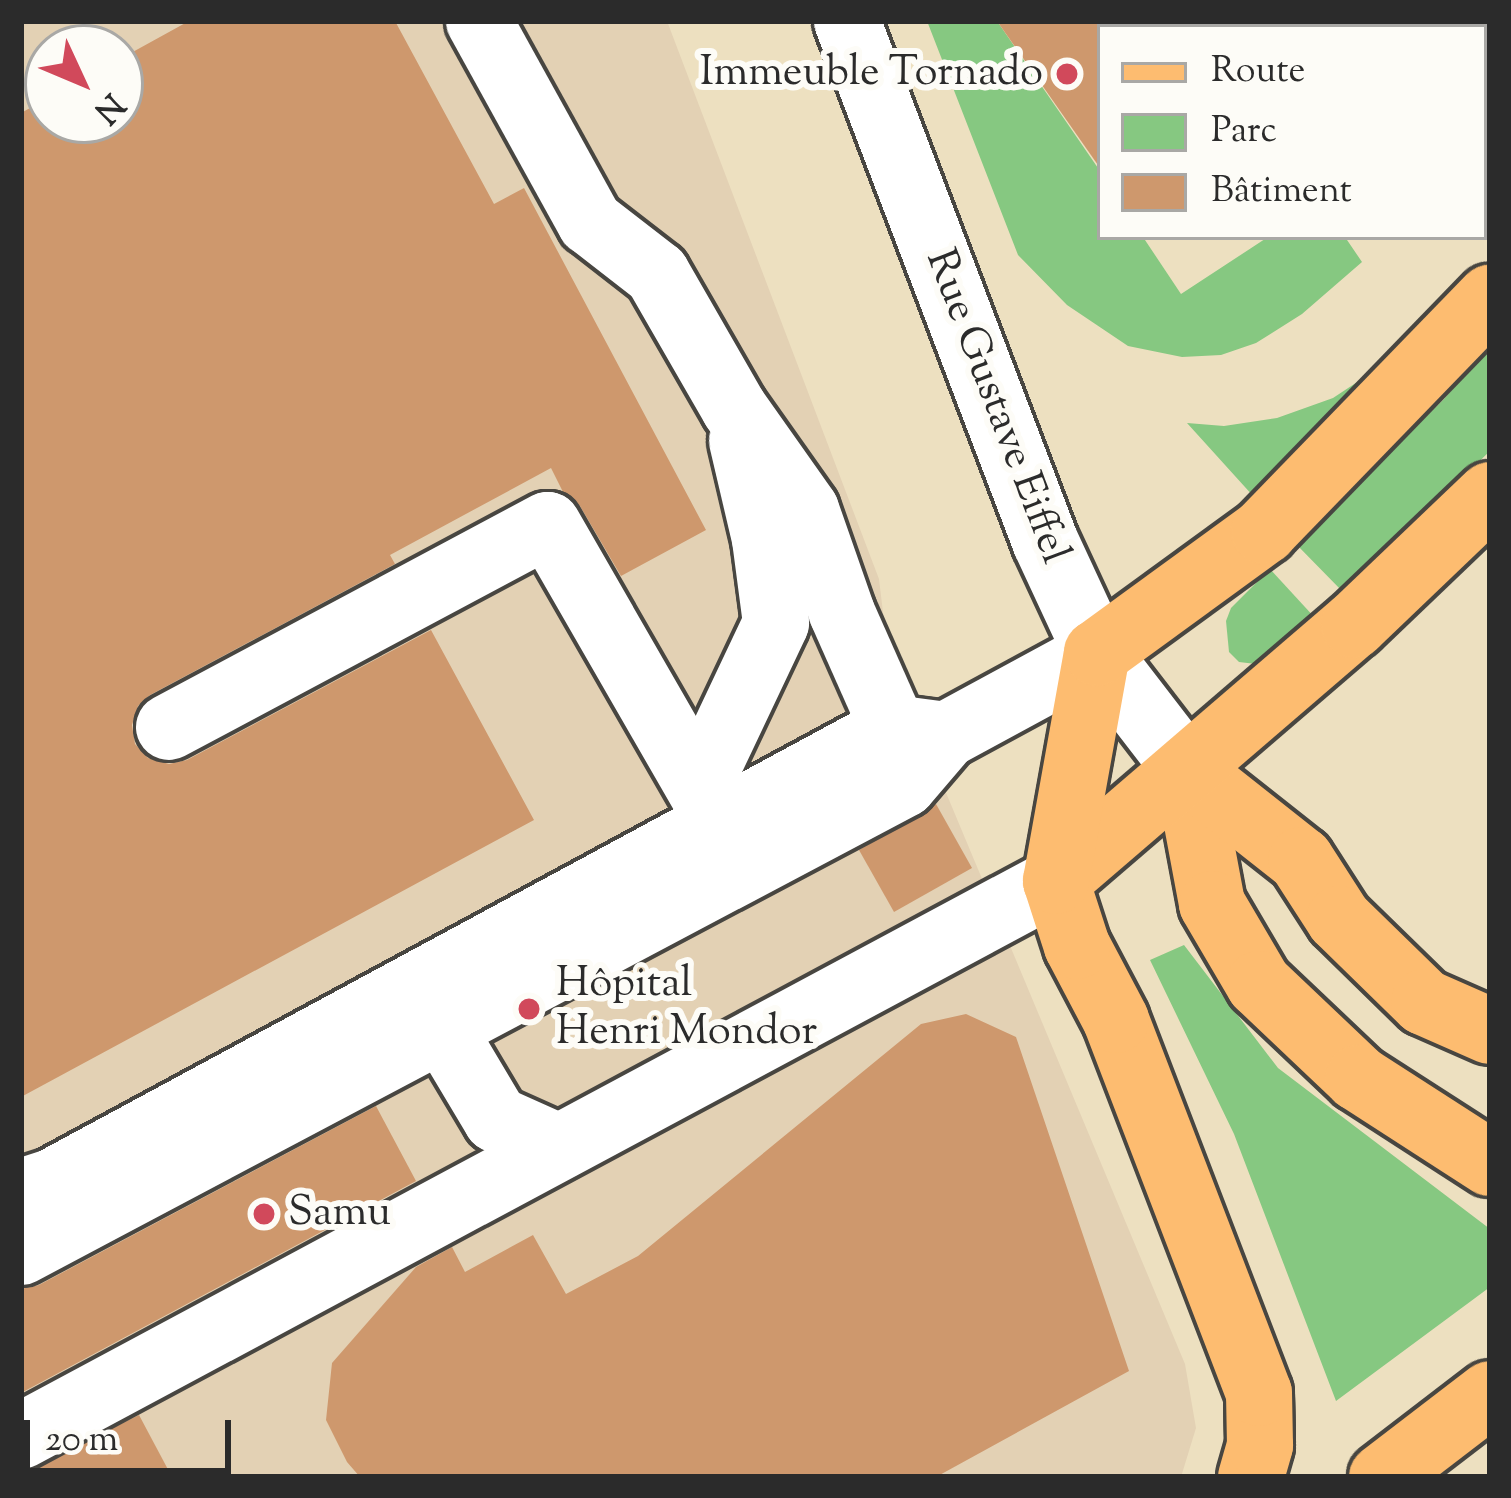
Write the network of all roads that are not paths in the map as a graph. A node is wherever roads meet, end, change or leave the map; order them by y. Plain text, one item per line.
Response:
1 (479, 21) edge
2 (848, 21) edge
3 (1490, 298) edge
4 (734, 408) junction
5 (1490, 494) edge
6 (1097, 653) junction
7 (169, 727) dead end
8 (920, 731) junction
9 (1187, 770) junction
10 (709, 801) junction
11 (1056, 881) junction
12 (443, 1030) junction
13 (1490, 1031) edge
14 (227, 1086) junction
15 (559, 1147) junction
16 (209, 1156) junction
17 (1490, 1163) edge
18 (21, 1192) edge
19 (21, 1252) edge
20 (1490, 1394) edge
21 (21, 1436) edge
22 (1251, 1477) edge
23 (1382, 1477) edge

1 - 4 lane
2 - 6 lane, Rue Gustave Eiffel
3 - 6 main road
4 - 8 lane
4 - 10 lane
5 - 9 main road
6 - 8 lane
6 - 9 lane, Rue Gustave Eiffel
6 - 11 main road
7 - 10 lane
8 - 10 lane
8 - 12 lane
9 - 11 main road
9 - 13 main road
9 - 17 main road
10 - 14 lane
11 - 15 lane
11 - 22 main road
12 - 15 lane
12 - 16 lane
14 - 16 lane
14 - 18 lane
15 - 21 lane
16 - 19 lane
20 - 23 main road

